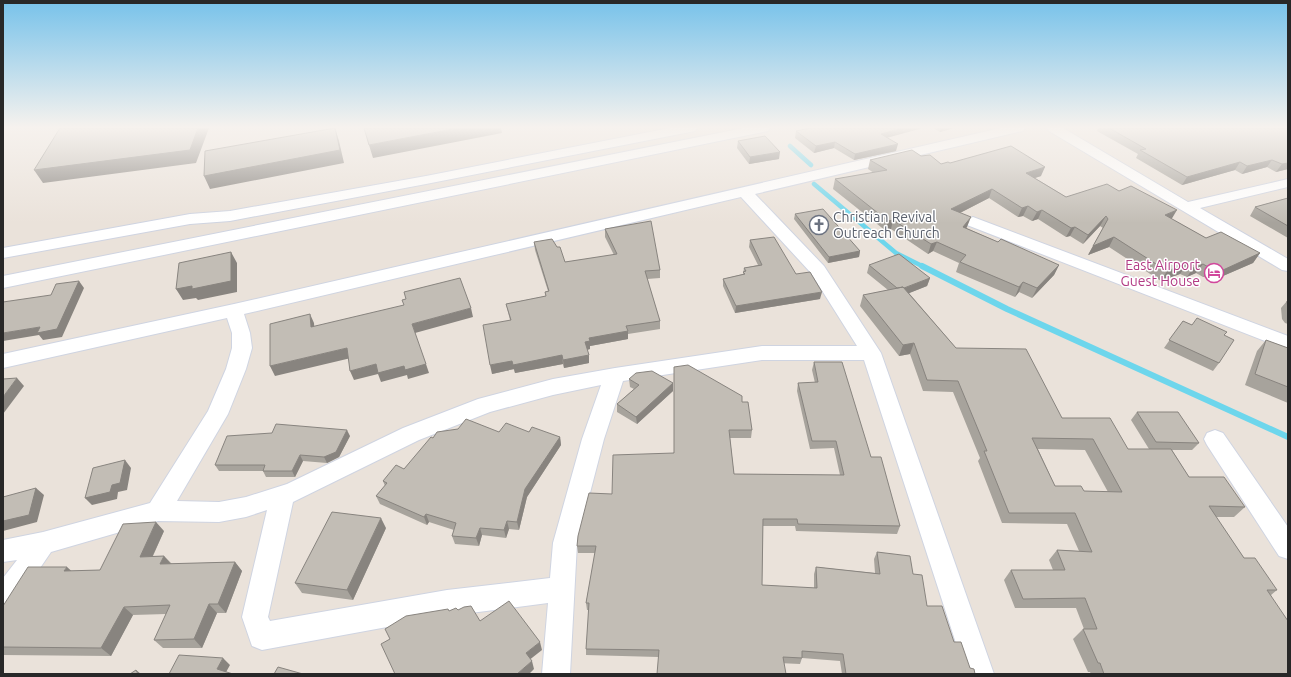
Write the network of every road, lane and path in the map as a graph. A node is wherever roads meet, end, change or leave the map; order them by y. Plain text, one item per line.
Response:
1 (477, 160) edge
2 (530, 160) edge
3 (607, 160) edge
4 (881, 160) edge
5 (1107, 160) edge
6 (1288, 183) edge
7 (744, 191) junction
8 (1186, 207) junction
9 (190, 219) junction
10 (973, 222) dead end
11 (3, 253) edge
12 (1288, 266) edge
13 (3, 282) edge
14 (234, 310) junction
15 (1288, 343) edge
16 (871, 353) junction
17 (3, 361) edge
18 (615, 375) junction
19 (1215, 439) dead end
20 (283, 494) junction
21 (158, 511) junction
22 (43, 543) junction
23 (1288, 548) edge
24 (3, 551) edge
25 (563, 589) junction
26 (3, 600) edge
27 (556, 674) edge
28 (980, 674) edge

1 - 9 street
2 - 9 street
3 - 13 street
4 - 7 street
5 - 8 street
6 - 8 street
7 - 14 street
7 - 16 street
8 - 12 street
9 - 11 street
10 - 15 street
14 - 17 street
14 - 21 street
16 - 18 street
16 - 28 street
18 - 20 street
18 - 25 street
19 - 23 street
20 - 21 street
20 - 25 street
21 - 22 street
22 - 24 street
22 - 26 street
25 - 27 street

